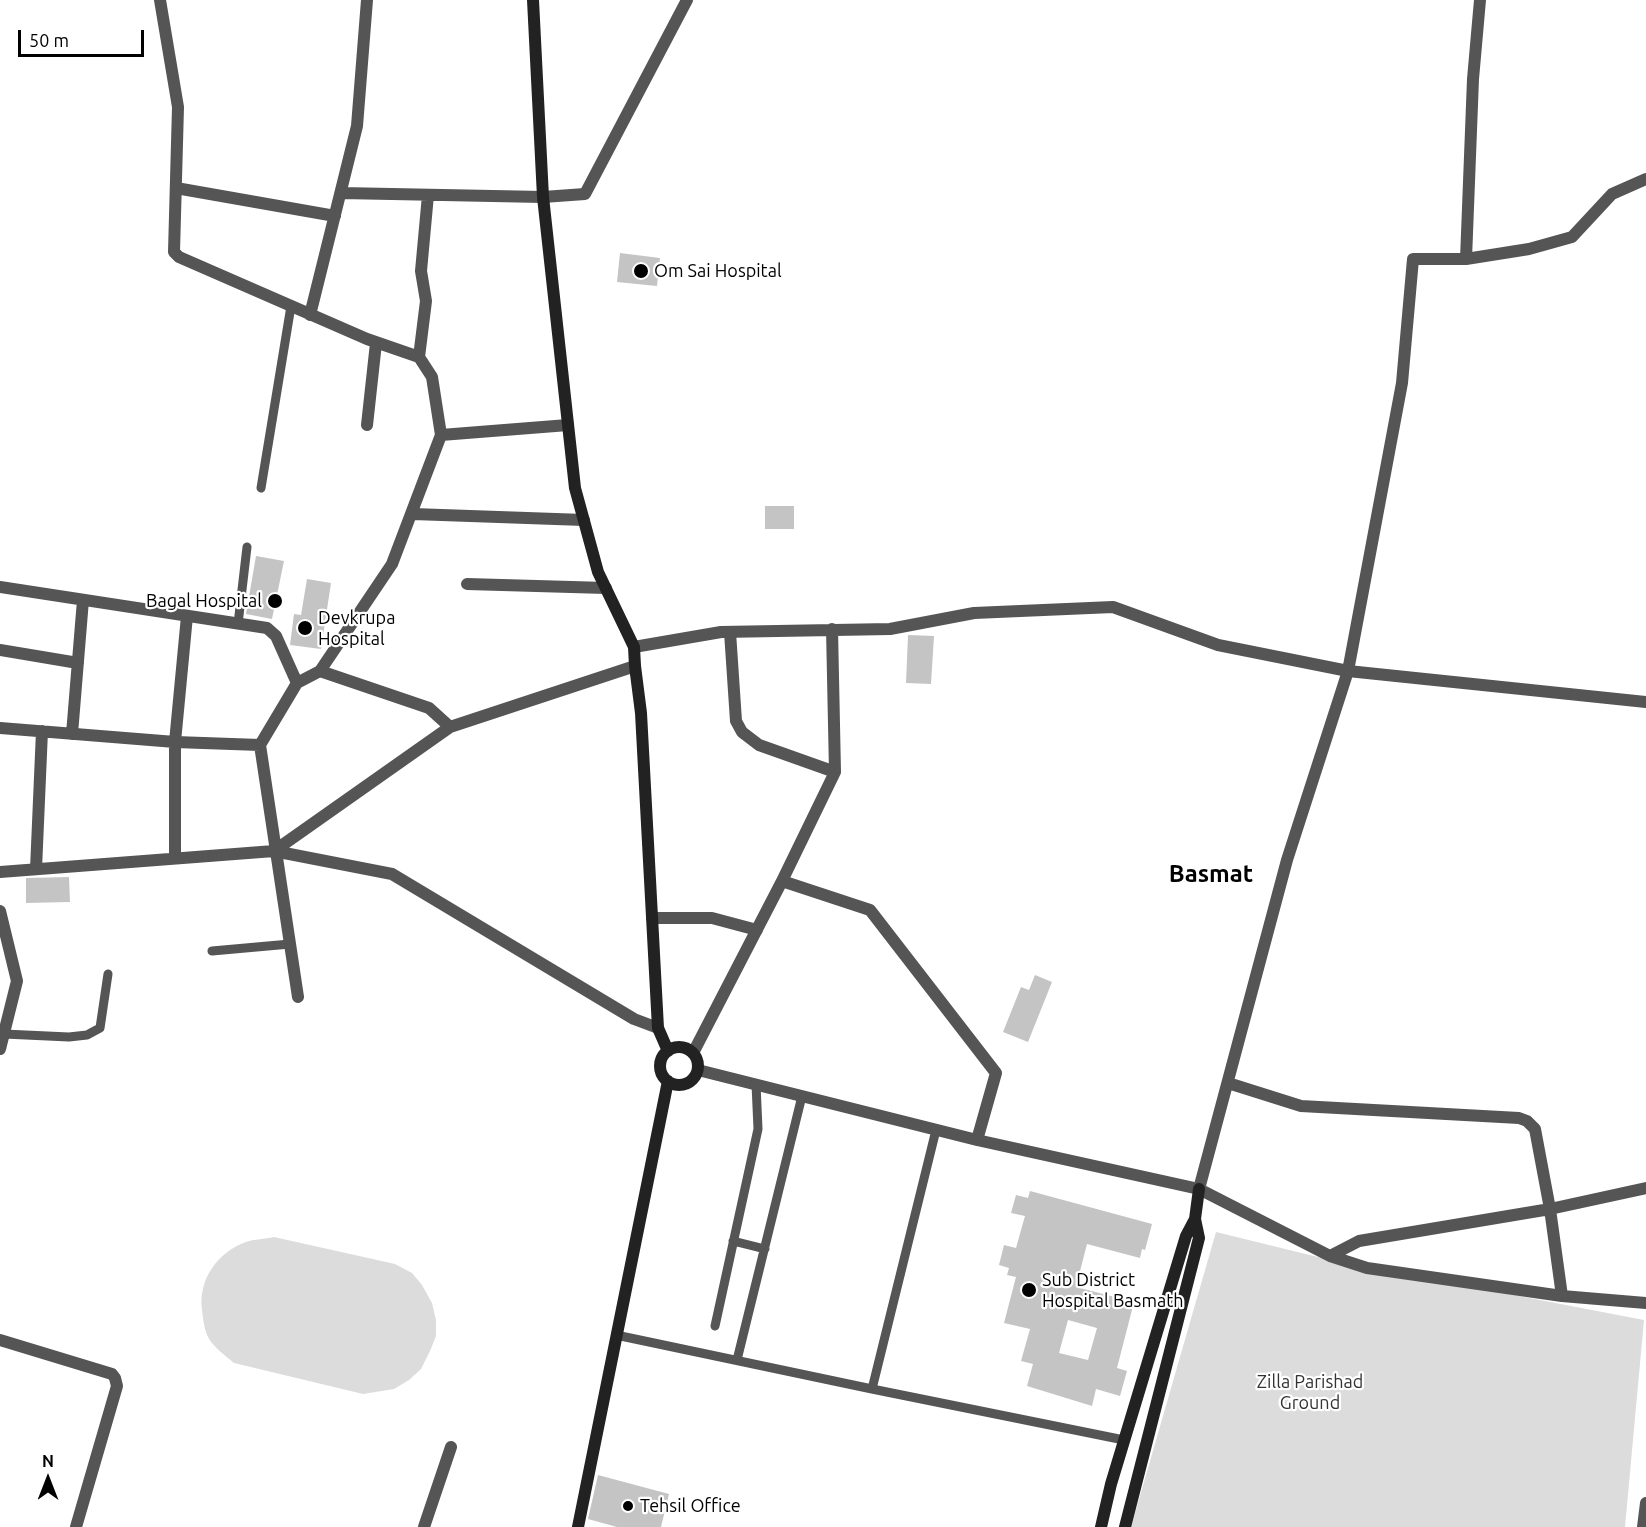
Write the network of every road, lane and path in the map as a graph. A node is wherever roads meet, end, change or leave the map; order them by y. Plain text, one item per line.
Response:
1 (160, 0) edge
2 (367, 0) edge
3 (533, 0) edge
4 (687, 0) edge
5 (1480, 0) edge
6 (1646, 179) edge
7 (176, 188) junction
8 (341, 193) junction
9 (428, 195) junction
10 (543, 197) junction
11 (335, 216) junction
12 (1466, 259) junction
13 (291, 306) junction
14 (310, 315) junction
15 (376, 342) junction
16 (419, 357) junction
17 (367, 425) dead end
18 (568, 425) junction
19 (441, 435) junction
20 (261, 488) dead end
21 (412, 514) junction
22 (584, 520) junction
23 (248, 547) dead end
24 (467, 584) dead end
25 (0, 587) edge
26 (606, 588) junction
27 (83, 600) junction
28 (187, 616) junction
29 (238, 624) junction
30 (832, 629) junction
31 (730, 632) junction
32 (634, 647) junction
33 (0, 650) edge
34 (78, 663) junction
35 (635, 666) junction
36 (320, 671) junction
37 (1348, 671) junction
38 (297, 683) junction
39 (1646, 702) edge
40 (450, 727) junction
41 (0, 728) edge
42 (42, 731) junction
43 (72, 734) junction
44 (175, 742) junction
45 (260, 745) junction
46 (835, 772) junction
47 (274, 851) junction
48 (175, 858) junction
49 (36, 869) junction
50 (0, 872) edge
51 (782, 881) junction
52 (0, 911) edge
53 (652, 918) junction
54 (757, 930) junction
55 (290, 944) junction
56 (212, 951) dead end
57 (108, 974) dead end
58 (298, 997) dead end
59 (5, 1006) edge
60 (658, 1028) junction
61 (4, 1034) junction
62 (0, 1049) edge
63 (668, 1051) junction
64 (693, 1053) junction
65 (698, 1070) junction
66 (668, 1081) junction
67 (1228, 1083) junction
68 (756, 1084) junction
69 (802, 1096) junction
70 (936, 1130) junction
71 (977, 1140) junction
72 (1646, 1188) edge
73 (1199, 1189) junction
74 (1550, 1209) junction
75 (1196, 1219) junction
76 (734, 1241) junction
77 (765, 1249) junction
78 (1330, 1256) junction
79 (1562, 1296) junction
80 (1646, 1304) edge
81 (715, 1326) dead end
82 (616, 1335) junction
83 (0, 1340) edge
84 (737, 1360) junction
85 (872, 1389) junction
86 (1124, 1440) junction
87 (451, 1447) dead end
88 (1646, 1503) edge
89 (76, 1527) edge
90 (424, 1527) edge
91 (578, 1527) edge
92 (1101, 1527) edge
93 (1125, 1527) edge
94 (1643, 1527) edge

1 - 7 street
2 - 8 street
3 - 10 main road
4 - 10 street
5 - 12 street
6 - 12 street
7 - 11 street
7 - 13 street
8 - 9 street
8 - 11 street
9 - 10 street
9 - 16 street
10 - 18 main road
11 - 14 street
12 - 37 street
13 - 14 street
13 - 20 lane
14 - 15 street
15 - 16 street
15 - 17 street
16 - 19 street
18 - 19 street
18 - 22 main road
19 - 21 street
21 - 22 street
21 - 36 street
22 - 26 main road
23 - 29 lane
24 - 26 street
25 - 27 street
26 - 32 main road
27 - 28 street
27 - 34 street
28 - 29 street
28 - 44 street
29 - 38 street
30 - 31 street
30 - 37 street
30 - 46 street
31 - 32 street
31 - 46 street
32 - 35 main road
33 - 34 street
34 - 43 street
35 - 40 street
35 - 53 main road
36 - 38 street
36 - 40 street
37 - 39 street
37 - 67 street
38 - 45 street
40 - 47 street
41 - 42 street
42 - 43 street
42 - 49 street
43 - 44 street
44 - 45 street
44 - 48 street
45 - 47 street
46 - 51 street
47 - 48 street
47 - 55 street
47 - 60 street
48 - 49 street
49 - 50 street
51 - 54 street
51 - 71 street
52 - 59 street
53 - 54 street
53 - 60 main road
54 - 64 street
55 - 56 lane
55 - 58 street
57 - 61 lane
59 - 61 street
60 - 63 main road
61 - 62 street
63 - 64 main road
63 - 66 main road
64 - 65 main road
65 - 66 main road
65 - 68 street
66 - 82 main road
67 - 73 street
67 - 74 street
68 - 69 street
68 - 76 lane
69 - 70 street
69 - 77 lane
70 - 71 street
70 - 85 lane
71 - 73 street
72 - 74 street
73 - 75 main road
73 - 78 street
74 - 78 street
74 - 79 street
75 - 86 main road
75 - 93 main road
76 - 77 lane
76 - 81 lane
77 - 84 lane
78 - 79 street
79 - 80 street
82 - 84 lane
82 - 91 main road
83 - 89 street
84 - 85 lane
85 - 86 lane
86 - 92 main road
87 - 90 street
88 - 94 street

